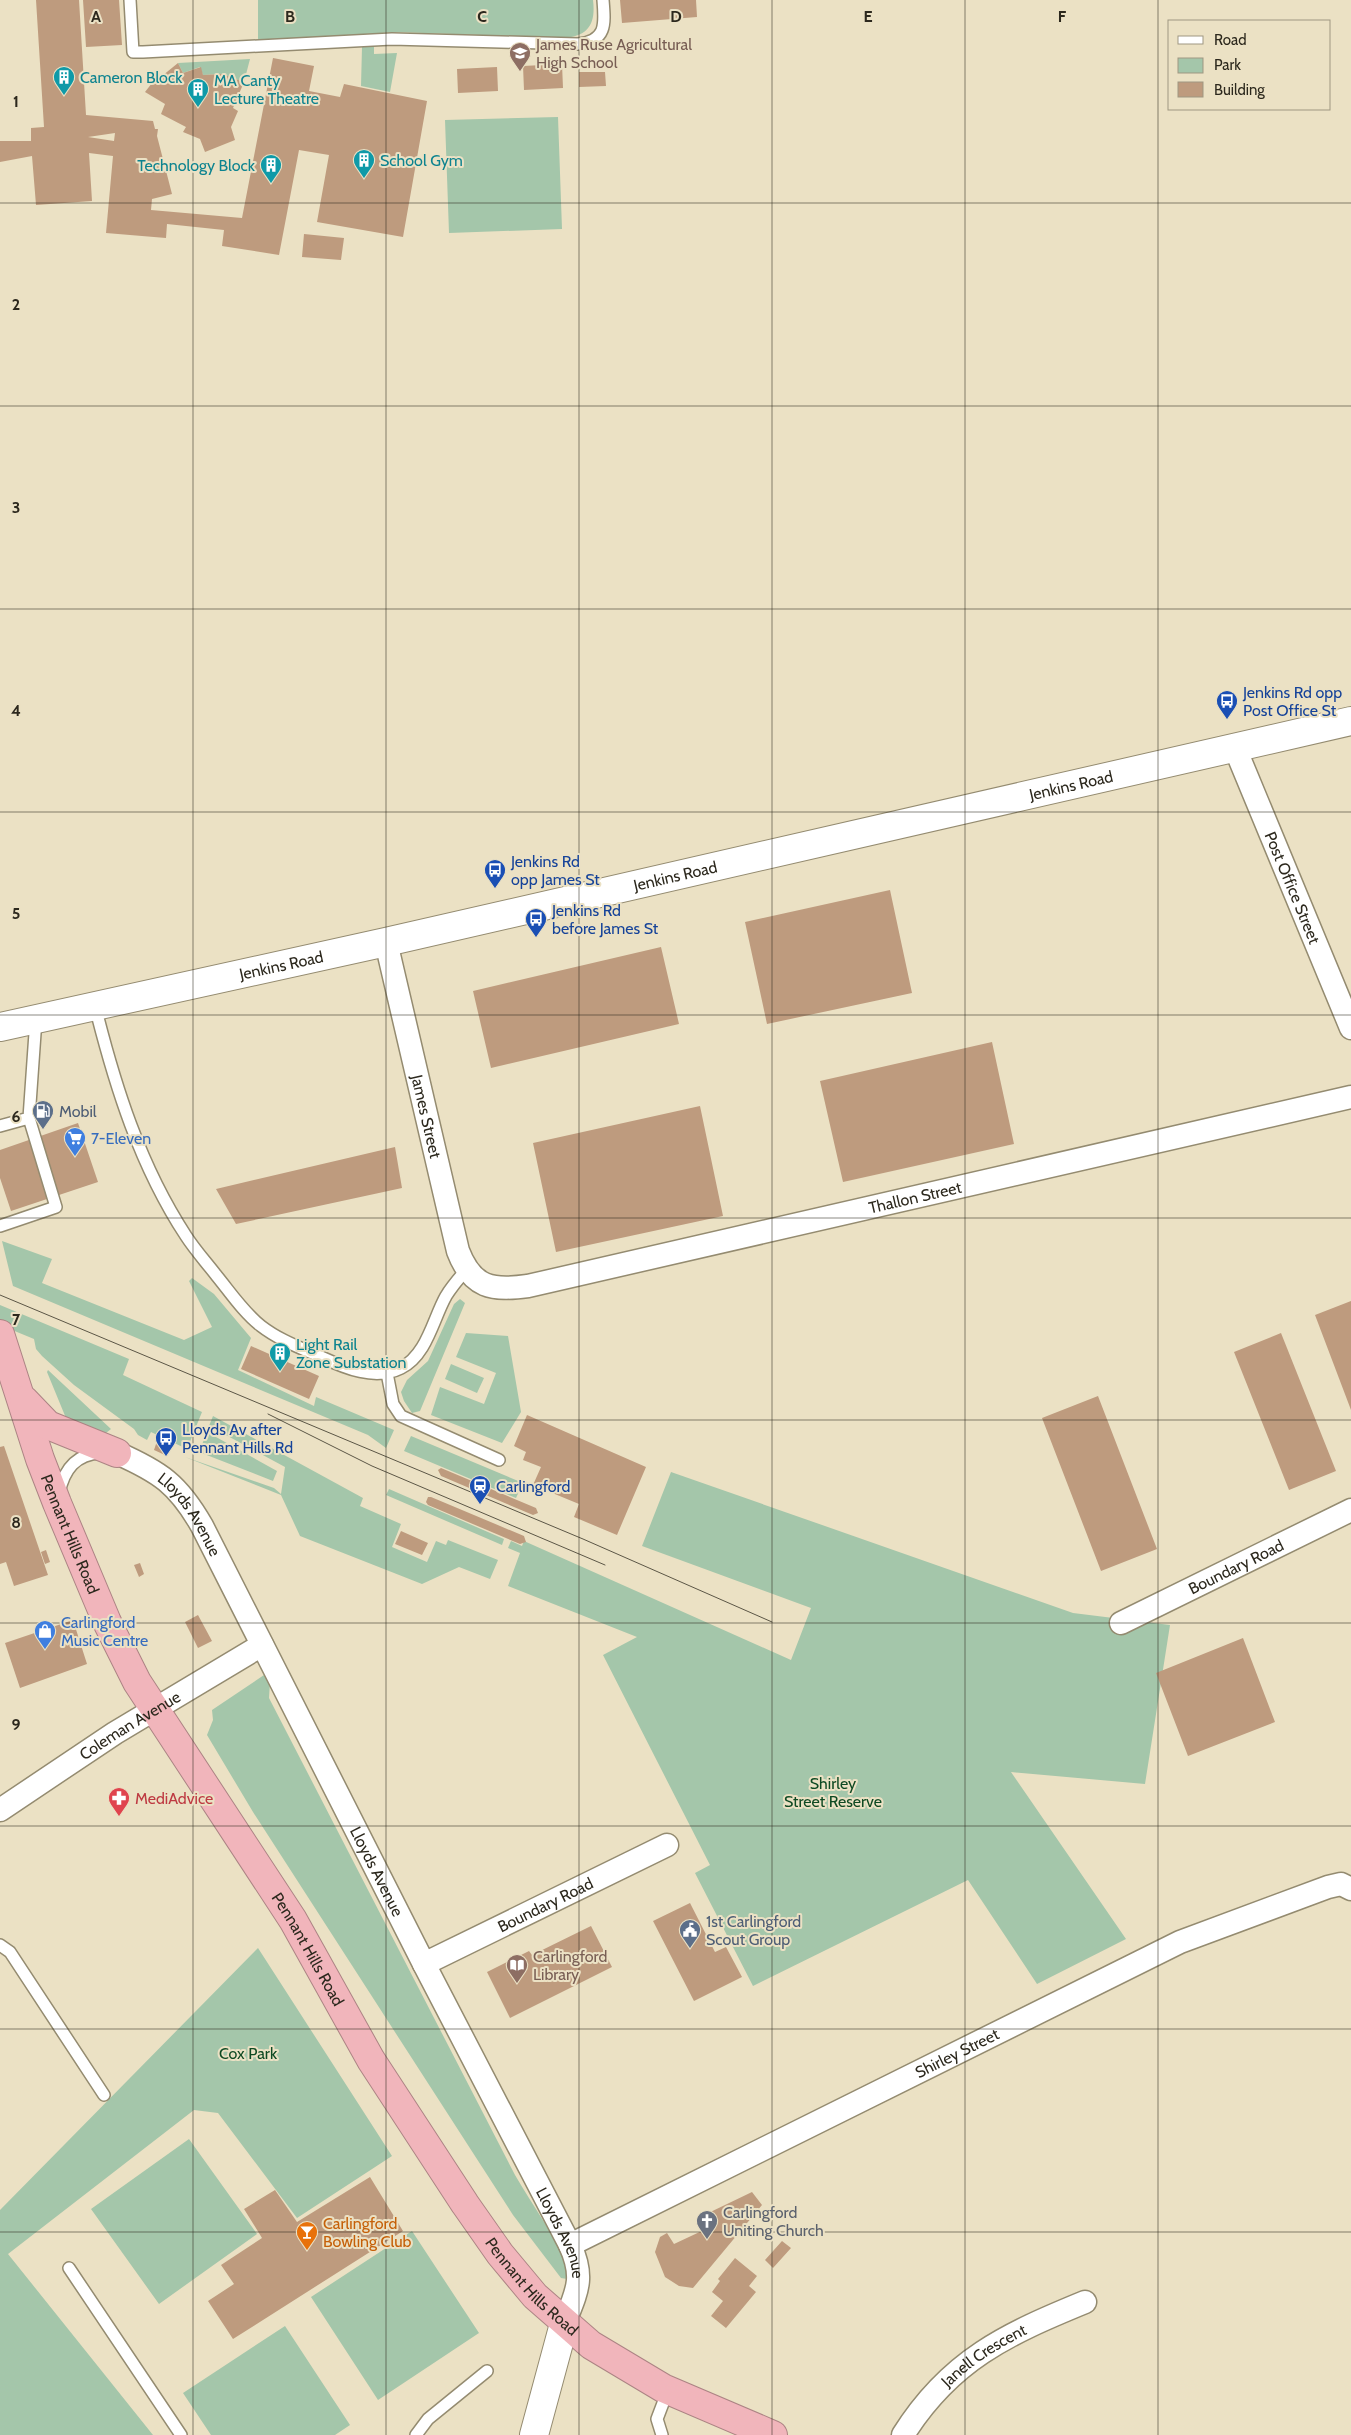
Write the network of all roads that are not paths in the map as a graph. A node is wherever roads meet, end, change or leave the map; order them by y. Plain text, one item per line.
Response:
1 (130, 0) edge
2 (603, 0) edge
3 (1351, 721) edge
4 (1234, 748) junction
5 (386, 942) junction
6 (95, 1006) junction
7 (36, 1019) junction
8 (0, 1027) edge
9 (1351, 1028) edge
10 (1351, 1097) edge
11 (28, 1118) junction
12 (0, 1126) edge
13 (1, 1223) edge
14 (474, 1276) junction
15 (0, 1334) edge
16 (4, 1359) edge
17 (387, 1372) junction
18 (20, 1395) junction
19 (117, 1453) junction
20 (499, 1460) dead end
21 (57, 1503) junction
22 (1351, 1510) edge
23 (1120, 1624) dead end
24 (262, 1645) junction
25 (154, 1710) junction
26 (0, 1810) edge
27 (667, 1845) dead end
28 (1351, 1889) edge
29 (0, 1945) edge
30 (424, 1964) junction
31 (104, 2095) dead end
32 (570, 2245) junction
33 (69, 2268) dead end
34 (1085, 2302) dead end
35 (564, 2324) junction
36 (488, 2371) dead end
37 (668, 2390) junction
38 (181, 2435) edge
39 (416, 2435) edge
40 (534, 2435) edge
41 (662, 2435) edge
42 (773, 2435) edge
43 (903, 2435) edge

1 - 2 lane
3 - 4 main road, Jenkins Road
4 - 5 main road, Jenkins Road
4 - 9 street, Post Office Street
5 - 6 main road, Jenkins Road
5 - 14 street, James Street
6 - 7 main road, Jenkins Road
6 - 17 lane
7 - 8 main road, Jenkins Road
7 - 11 lane
10 - 14 street, Thallon Street
11 - 12 lane
11 - 13 lane
14 - 17 lane
15 - 16 highway, Pennant Hills Road
16 - 18 highway, Pennant Hills Road
17 - 20 lane
18 - 19 highway
18 - 21 highway, Pennant Hills Road
19 - 21 lane
19 - 24 street, Lloyds Avenue
21 - 25 highway, Pennant Hills Road
22 - 23 street, Boundary Road
24 - 25 street, Coleman Avenue
24 - 30 street, Lloyds Avenue
25 - 26 street, Coleman Avenue
25 - 35 highway, Pennant Hills Road
27 - 30 street, Boundary Road
28 - 32 street, Shirley Street
29 - 31 lane
30 - 32 street, Lloyds Avenue
32 - 35 street, Lloyds Avenue
33 - 38 lane
34 - 43 street, Janell Crescent
35 - 37 highway, Pennant Hills Road
35 - 40 main road
36 - 39 lane
37 - 41 lane
37 - 42 highway, Pennant Hills Road

